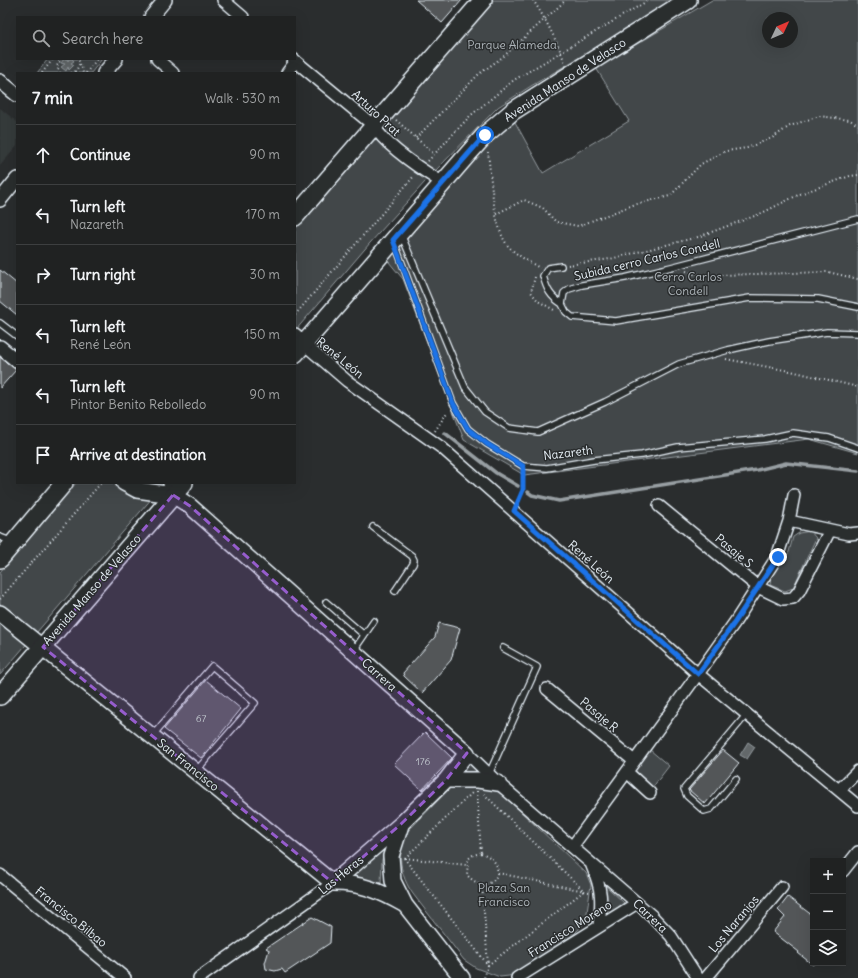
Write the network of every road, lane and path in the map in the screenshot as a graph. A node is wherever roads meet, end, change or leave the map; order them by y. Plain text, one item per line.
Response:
1 (164, 0) edge
2 (223, 0) edge
3 (483, 0) edge
4 (534, 0) edge
5 (566, 0) edge
6 (688, 0) edge
7 (151, 16) edge
8 (242, 16) edge
9 (545, 19) junction
10 (52, 60) edge
11 (60, 60) edge
12 (78, 60) edge
13 (96, 60) edge
14 (115, 60) edge
15 (158, 60) edge
16 (295, 60) edge
17 (80, 63) junction
18 (43, 72) edge
19 (60, 72) edge
20 (74, 72) edge
21 (83, 72) edge
22 (87, 72) edge
23 (105, 72) edge
24 (172, 72) edge
25 (288, 72) edge
26 (569, 76) junction
27 (0, 81) edge
28 (16, 94) edge
29 (393, 117) dead end
30 (858, 125) edge
31 (374, 126) junction
32 (485, 135) junction
33 (416, 138) junction
34 (434, 154) dead end
35 (858, 174) edge
36 (16, 180) edge
37 (443, 183) junction
38 (0, 200) edge
39 (496, 214) junction
40 (296, 216) edge
41 (858, 219) edge
42 (397, 236) junction
43 (561, 266) joint
44 (672, 267) junction
45 (541, 268) dead end
46 (858, 279) edge
47 (562, 304) junction
48 (858, 307) edge
49 (0, 323) edge
50 (858, 333) edge
51 (16, 335) edge
52 (298, 344) edge
53 (0, 347) edge
54 (708, 356) junction
55 (16, 360) edge
56 (858, 386) edge
57 (453, 403) junction
58 (431, 438) junction
59 (858, 448) edge
60 (523, 466) junction
61 (63, 484) edge
62 (100, 484) edge
63 (126, 484) edge
64 (176, 487) edge
65 (794, 495) dead end
66 (659, 506) dead end
67 (514, 511) junction
68 (790, 521) junction
69 (373, 527) dead end
70 (830, 530) junction
71 (858, 533) edge
72 (7, 540) edge
73 (0, 559) edge
74 (758, 587) junction
75 (395, 591) dead end
76 (0, 599) edge
77 (326, 602) dead end
78 (0, 613) edge
79 (374, 621) dead end
80 (364, 635) junction
81 (43, 647) junction
82 (502, 648) dead end
83 (353, 652) junction
84 (698, 674) junction
85 (547, 689) dead end
86 (0, 696) edge
87 (747, 714) junction
88 (152, 736) junction
89 (467, 753) junction
90 (634, 762) junction
91 (858, 771) edge
92 (196, 772) junction
93 (627, 772) junction
94 (494, 779) junction
95 (736, 779) dead end
96 (446, 780) junction
97 (477, 788) junction
98 (839, 790) junction
99 (650, 793) dead end
100 (858, 806) edge
101 (401, 824) junction
102 (572, 847) junction
103 (858, 852) edge
104 (481, 853) junction
105 (398, 857) junction
106 (591, 864) junction
107 (467, 865) junction
108 (846, 867) edge
109 (498, 873) junction
110 (0, 875) edge
111 (333, 883) junction
112 (482, 885) junction
113 (782, 887) dead end
114 (584, 891) junction
115 (637, 902) junction
116 (405, 905) junction
117 (599, 926) junction
118 (488, 964) junction
119 (458, 974) edge
120 (126, 978) edge
121 (199, 978) edge
122 (472, 978) edge
123 (484, 978) edge
124 (517, 978) edge
125 (698, 978) edge
126 (706, 978) edge

1 - 7 street
2 - 8 street
3 - 31 main road
4 - 9 path
5 - 9 path
6 - 26 main road, Avenida Manso de Velasco
9 - 26 path
9 - 33 path
10 - 18 path
11 - 19 path
12 - 17 path
13 - 22 path
14 - 23 street
15 - 24 street
16 - 25 street
16 - 31 street, Arturo Prat
17 - 20 path
17 - 21 path
26 - 32 main road, Avenida Manso de Velasco
27 - 28 street
29 - 33 path
30 - 39 path
31 - 37 street, Arturo Prat
31 - 40 main road
32 - 37 main road, Avenida Manso de Velasco
32 - 39 path
33 - 34 path
35 - 43 path
36 - 38 street
37 - 42 main road, Avenida Manso de Velasco
39 - 45 path
41 - 44 lane, Subida cerro Carlos Condell
42 - 52 main road, Avenida Manso de Velasco
42 - 54 lane
42 - 57 lane, Nazareth
43 - 47 lane
44 - 46 path
44 - 47 lane, Subida cerro Carlos Condell
47 - 48 lane
49 - 51 lane
50 - 54 lane
52 - 58 street, René León
53 - 55 street
54 - 56 path
57 - 58 path
57 - 60 lane, Nazareth
58 - 67 street, René León
59 - 60 lane, Nazareth
60 - 67 path
61 - 72 main road
62 - 76 path
63 - 64 main road
64 - 81 main road, Avenida Manso de Velasco
64 - 83 main road, Carrera
65 - 68 street
66 - 74 street, Pasaje S
67 - 84 street, René León
68 - 70 street
68 - 74 street
69 - 75 lane
70 - 71 street
70 - 74 street, Pasaje S
72 - 73 main road
74 - 84 street
77 - 80 lane
78 - 81 main road, San Francisco
79 - 80 lane
80 - 83 lane
81 - 86 main road, Avenida Manso de Velasco
81 - 88 main road, San Francisco
82 - 94 lane
83 - 89 main road, Carrera
84 - 87 street, René León
84 - 90 street
85 - 90 street, Pasaje R
87 - 95 lane
87 - 98 street, René León
88 - 92 main road, San Francisco
88 - 92 lane
89 - 94 street, Carrera
89 - 96 main road, Las Heras
90 - 93 street
91 - 98 street
92 - 111 main road, San Francisco
93 - 99 street
93 - 102 street
94 - 96 main road
94 - 102 street, Carrera
96 - 101 main road, Las Heras
97 - 104 path
97 - 105 path
97 - 114 path
98 - 100 street, René León
101 - 105 main road
101 - 111 main road, Las Heras
102 - 106 street, Carrera
103 - 108 street
104 - 107 path
104 - 109 path
105 - 107 path
105 - 116 main road
105 - 118 path
106 - 115 street, Carrera
106 - 117 street, Carrera
107 - 112 path
109 - 112 path
109 - 114 path
110 - 120 street, Francisco Bilbao
111 - 116 main road
111 - 121 street, Las Heras
112 - 118 path
113 - 126 street, Los Naranjos
114 - 118 path
115 - 117 street, Francisco Moreno
115 - 125 street, Carrera
116 - 119 main road
117 - 124 street, Francisco Moreno
118 - 123 path
119 - 122 main road

